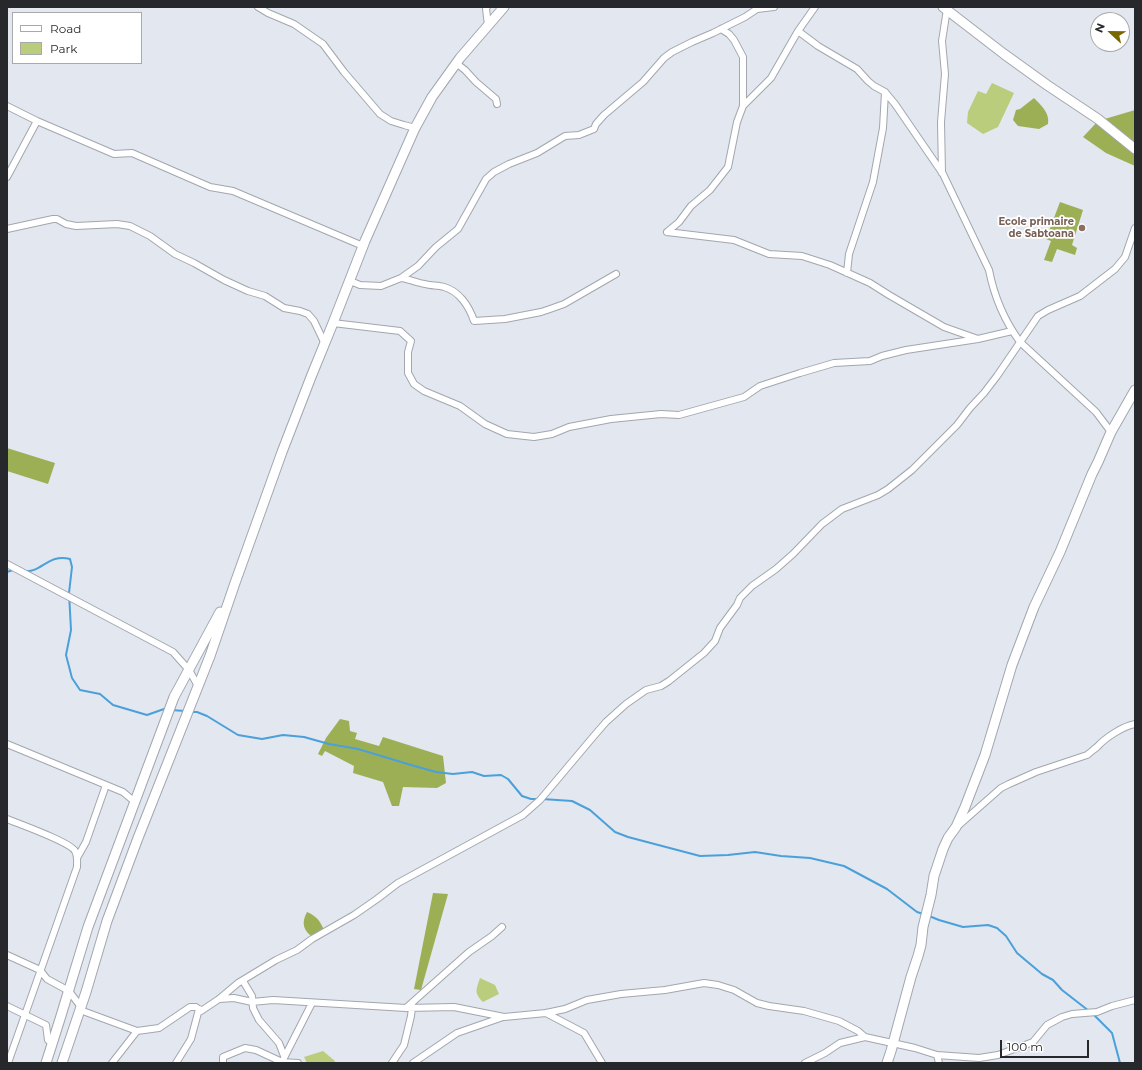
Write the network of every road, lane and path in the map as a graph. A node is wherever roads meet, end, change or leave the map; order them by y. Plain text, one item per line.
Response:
1 (258, 7) edge
2 (487, 7) edge
3 (504, 7) edge
4 (774, 7) edge
5 (815, 7) edge
6 (946, 8) edge
7 (488, 25) junction
8 (721, 29) junction
9 (798, 30) junction
10 (456, 63) junction
11 (885, 92) junction
12 (497, 104) dead end
13 (7, 106) edge
14 (743, 106) junction
15 (37, 122) junction
16 (415, 128) junction
17 (1135, 149) edge
18 (943, 174) junction
19 (7, 177) edge
20 (1135, 228) edge
21 (7, 229) edge
22 (363, 246) junction
23 (848, 273) junction
24 (616, 274) dead end
25 (401, 278) junction
26 (350, 281) junction
27 (334, 323) junction
28 (1012, 331) junction
29 (978, 339) junction
30 (1020, 342) junction
31 (325, 344) junction
32 (1135, 390) edge
33 (1111, 432) junction
34 (7, 564) edge
35 (232, 590) junction
36 (189, 670) junction
37 (198, 686) junction
38 (1135, 724) edge
39 (7, 744) edge
40 (106, 785) junction
41 (135, 802) junction
42 (7, 819) edge
43 (956, 827) junction
44 (77, 858) junction
45 (502, 927) dead end
46 (7, 955) edge
47 (40, 970) junction
48 (243, 981) junction
49 (69, 991) junction
50 (219, 999) junction
51 (1135, 1000) edge
52 (252, 1002) junction
53 (312, 1003) junction
54 (7, 1006) edge
55 (409, 1008) junction
56 (80, 1009) junction
57 (199, 1009) junction
58 (546, 1013) junction
59 (25, 1014) junction
60 (504, 1017) junction
61 (137, 1031) junction
62 (865, 1037) junction
63 (893, 1043) junction
64 (52, 1044) junction
65 (937, 1055) junction
66 (283, 1061) edge
67 (420, 1061) edge
68 (8, 1063) edge
69 (46, 1063) edge
70 (62, 1063) edge
71 (112, 1063) edge
72 (176, 1063) edge
73 (223, 1063) edge
74 (298, 1063) edge
75 (392, 1063) edge
76 (413, 1063) edge
77 (602, 1063) edge
78 (805, 1063) edge
79 (887, 1063) edge
80 (939, 1063) edge

1 - 16 street
2 - 7 street
3 - 7 street
4 - 8 street
5 - 9 street
6 - 17 street
6 - 18 street
7 - 10 street
8 - 14 street
8 - 25 street
9 - 11 street
9 - 14 street
10 - 12 street
10 - 16 street
11 - 18 street
11 - 23 street
13 - 15 street
14 - 23 street
15 - 19 street
15 - 22 street
16 - 22 street
18 - 28 street
20 - 30 street
21 - 31 street
22 - 26 street
23 - 29 street
24 - 25 street
25 - 26 street
26 - 27 street
27 - 29 street
27 - 31 street
28 - 29 street
28 - 30 street
30 - 33 street
30 - 48 street
31 - 35 street
32 - 33 street
33 - 43 street
34 - 36 street
35 - 36 street
35 - 37 street
36 - 37 street
36 - 41 street
37 - 56 street
38 - 43 street
39 - 40 street
40 - 41 street
40 - 44 street
41 - 49 street
42 - 44 street
43 - 63 street
44 - 47 street
45 - 55 street
46 - 47 street
47 - 49 street
47 - 59 street
48 - 50 street
48 - 52 street
49 - 56 street
49 - 64 street
50 - 52 street
50 - 57 street
51 - 65 street
52 - 53 street
52 - 66 street
53 - 55 street
53 - 66 street
54 - 59 street
55 - 60 street
55 - 75 street
56 - 61 street
56 - 70 street
57 - 61 street
57 - 72 street
58 - 60 street
58 - 62 street
58 - 77 street
59 - 64 street
59 - 68 street
60 - 67 street
61 - 71 street
62 - 63 street
62 - 78 street
63 - 65 street
63 - 79 street
64 - 69 street
65 - 80 street
66 - 73 street
66 - 74 street
67 - 76 street

